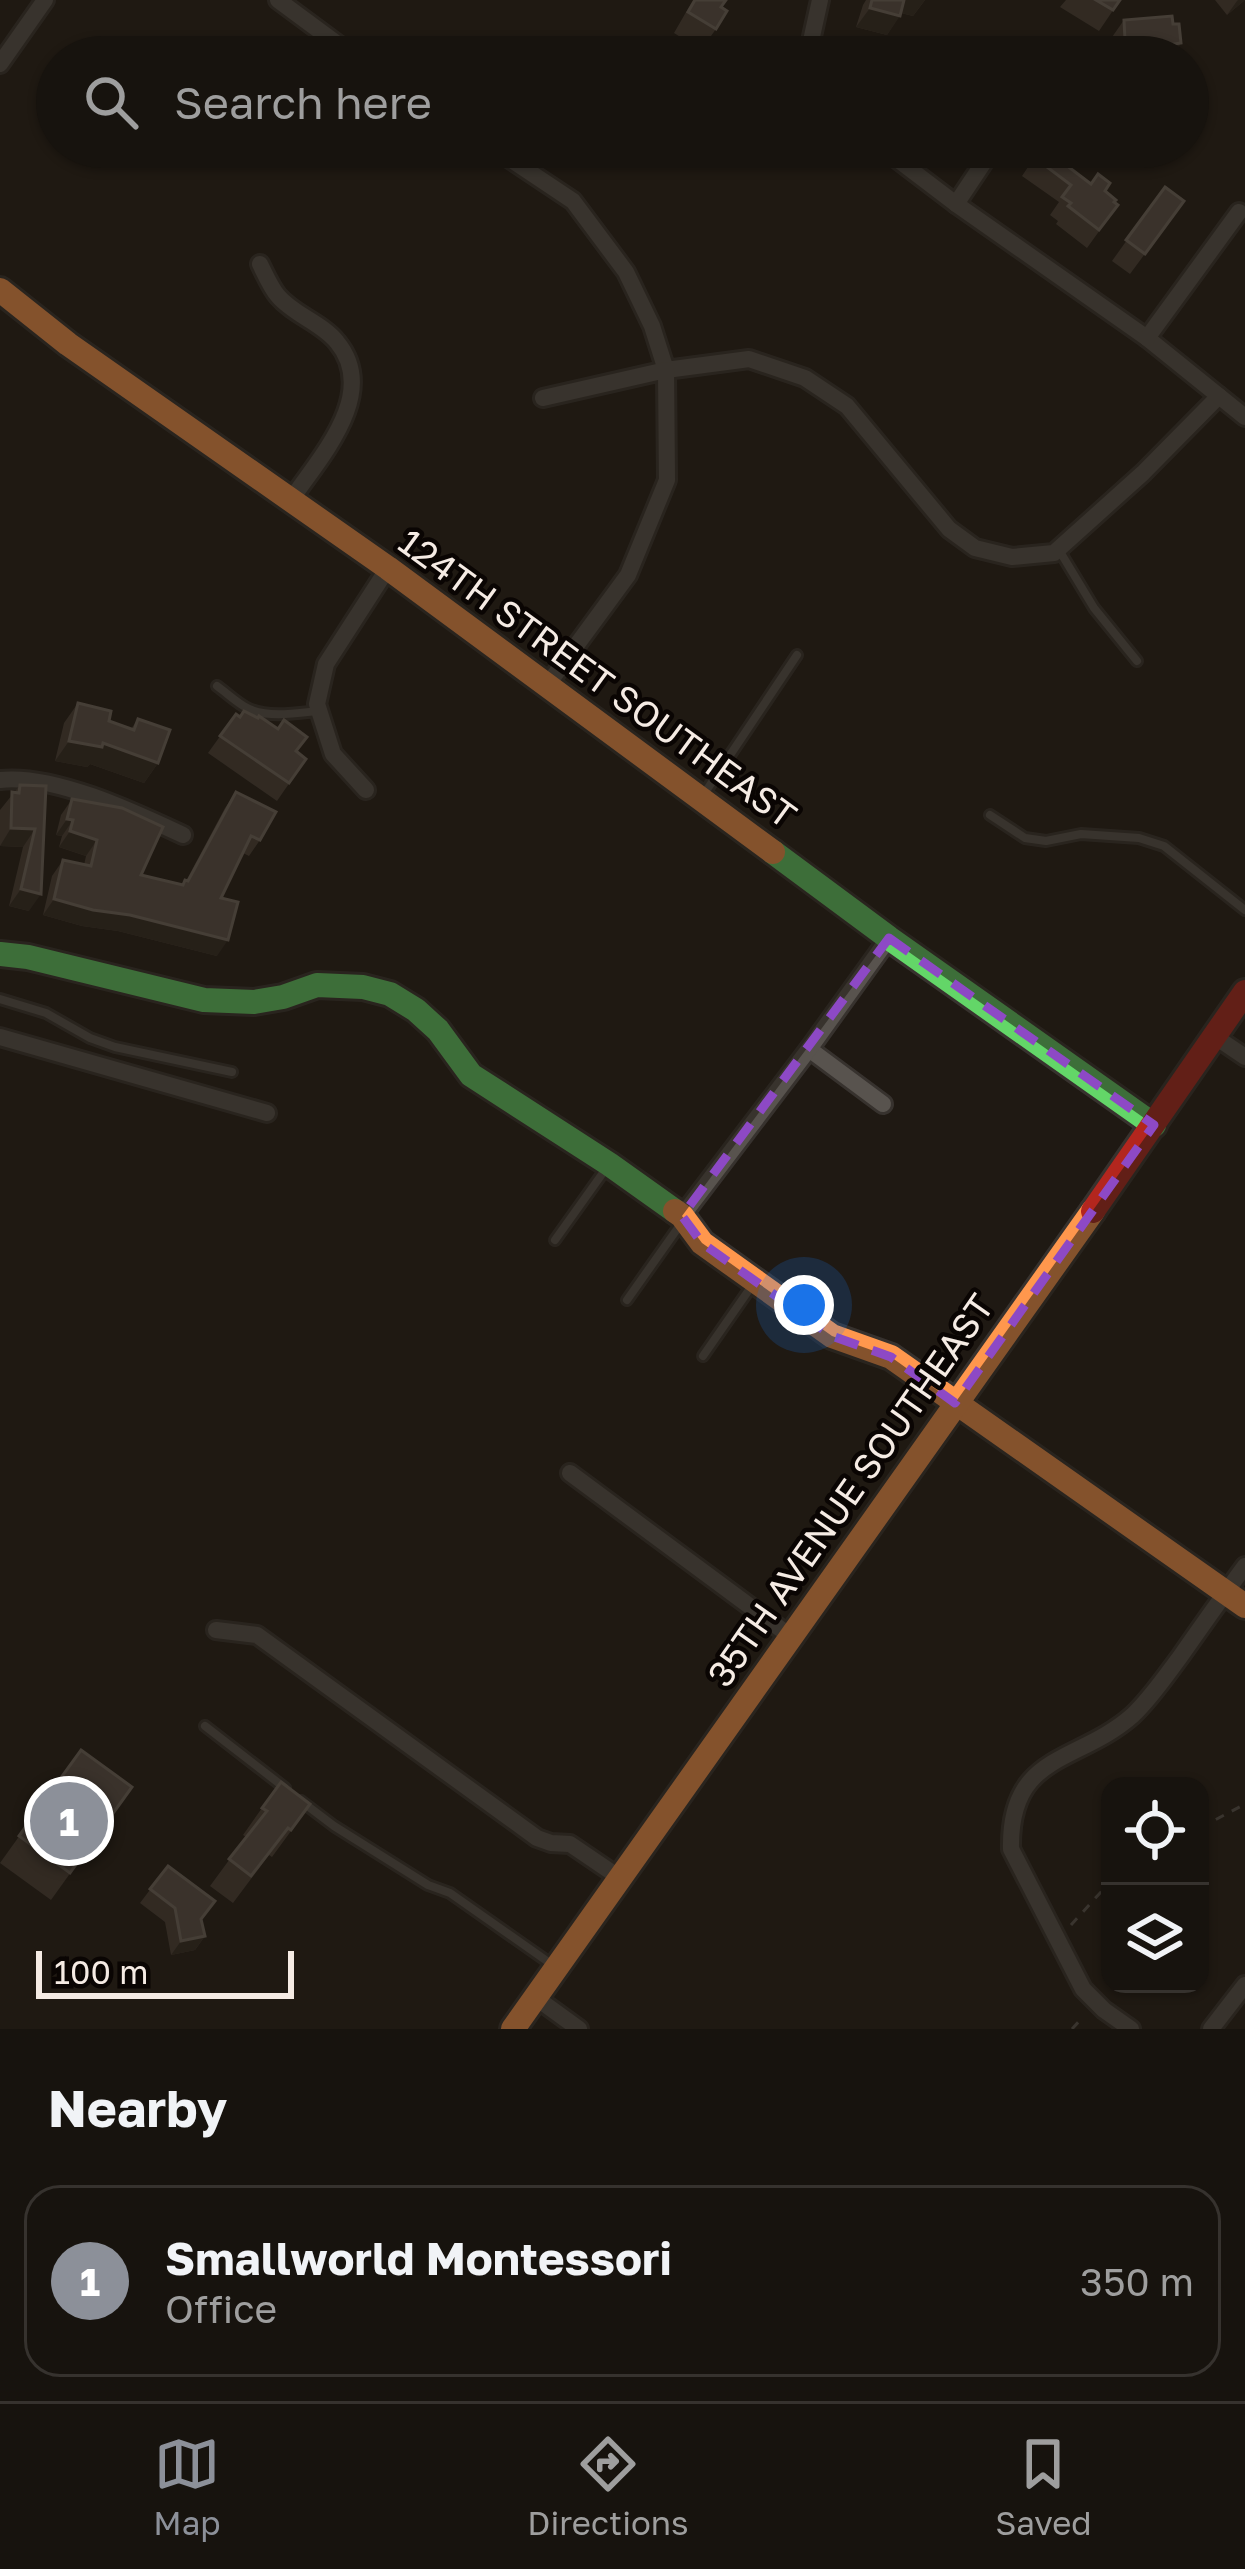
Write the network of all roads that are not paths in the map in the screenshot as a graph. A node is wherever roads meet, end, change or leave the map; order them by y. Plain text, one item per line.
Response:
1 (45, 0) edge
2 (278, 0) edge
3 (820, 0) edge
4 (327, 36) edge
5 (813, 36) edge
6 (0, 64) edge
7 (524, 168) edge
8 (909, 168) edge
9 (980, 168) edge
10 (956, 204) junction
11 (1239, 212) dead end
12 (260, 264) dead end
13 (0, 290) edge
14 (1147, 338) junction
15 (666, 370) junction
16 (1220, 396) junction
17 (543, 398) dead end
18 (1245, 417) edge
19 (291, 500) junction
20 (1056, 551) junction
21 (388, 568) junction
22 (796, 655) dead end
23 (1137, 662) dead end
24 (548, 684) junction
25 (217, 686) dead end
26 (319, 710) junction
27 (0, 780) edge
28 (366, 790) dead end
29 (701, 798) junction
30 (989, 815) dead end
31 (183, 835) dead end
32 (1245, 910) edge
33 (889, 938) junction
34 (0, 954) edge
35 (1245, 992) edge
36 (0, 999) edge
37 (1214, 1036) junction
38 (0, 1037) edge
39 (809, 1049) junction
40 (1245, 1058) edge
41 (232, 1072) dead end
42 (883, 1104) dead end
43 (267, 1113) dead end
44 (1154, 1125) junction
45 (609, 1164) junction
46 (683, 1217) junction
47 (555, 1240) dead end
48 (755, 1281) junction
49 (627, 1300) dead end
50 (704, 1357) dead end
51 (955, 1402) junction
52 (571, 1474) dead end
53 (1245, 1566) edge
54 (1236, 1599) edge
55 (216, 1630) dead end
56 (790, 1636) junction
57 (206, 1726) dead end
58 (620, 1878) junction
59 (556, 1968) junction
60 (1245, 1985) edge
61 (535, 1997) junction
62 (513, 2029) edge
63 (578, 2029) edge
64 (1131, 2029) edge
65 (1211, 2029) edge

1 - 6 street
2 - 4 street
3 - 5 street
7 - 15 street
8 - 10 street
9 - 10 street
10 - 14 street
11 - 14 street
12 - 19 street
13 - 19 street, 124TH STREET SOUTHEAST
14 - 16 street
15 - 17 street
15 - 20 street
15 - 24 street
16 - 18 street
16 - 20 street
19 - 21 street, 124TH STREET SOUTHEAST
20 - 23 lane
21 - 24 street, 124TH STREET SOUTHEAST
21 - 26 street
22 - 29 lane
24 - 29 street, 124TH STREET SOUTHEAST
25 - 26 lane
26 - 28 street
27 - 31 street
29 - 33 street, 124TH STREET SOUTHEAST
30 - 32 lane
33 - 39 street
33 - 44 street, 124TH STREET SOUTHEAST
34 - 45 street
35 - 37 street, 35TH AVENUE SOUTHEAST
36 - 41 lane
37 - 40 street
37 - 44 street, 35TH AVENUE SOUTHEAST
38 - 43 street
39 - 42 street
39 - 46 street
44 - 51 street, 35TH AVENUE SOUTHEAST
45 - 46 street
45 - 47 lane
46 - 48 street
46 - 49 lane
48 - 50 lane
48 - 51 street
51 - 54 street
51 - 56 street, 35TH AVENUE SOUTHEAST
52 - 56 street
53 - 54 street
54 - 64 street
55 - 58 street
56 - 58 street, 35TH AVENUE SOUTHEAST
57 - 59 lane
58 - 59 street, 35TH AVENUE SOUTHEAST
59 - 61 street, 35TH AVENUE SOUTHEAST
60 - 65 street
61 - 62 street, 35TH AVENUE SOUTHEAST
61 - 63 street

